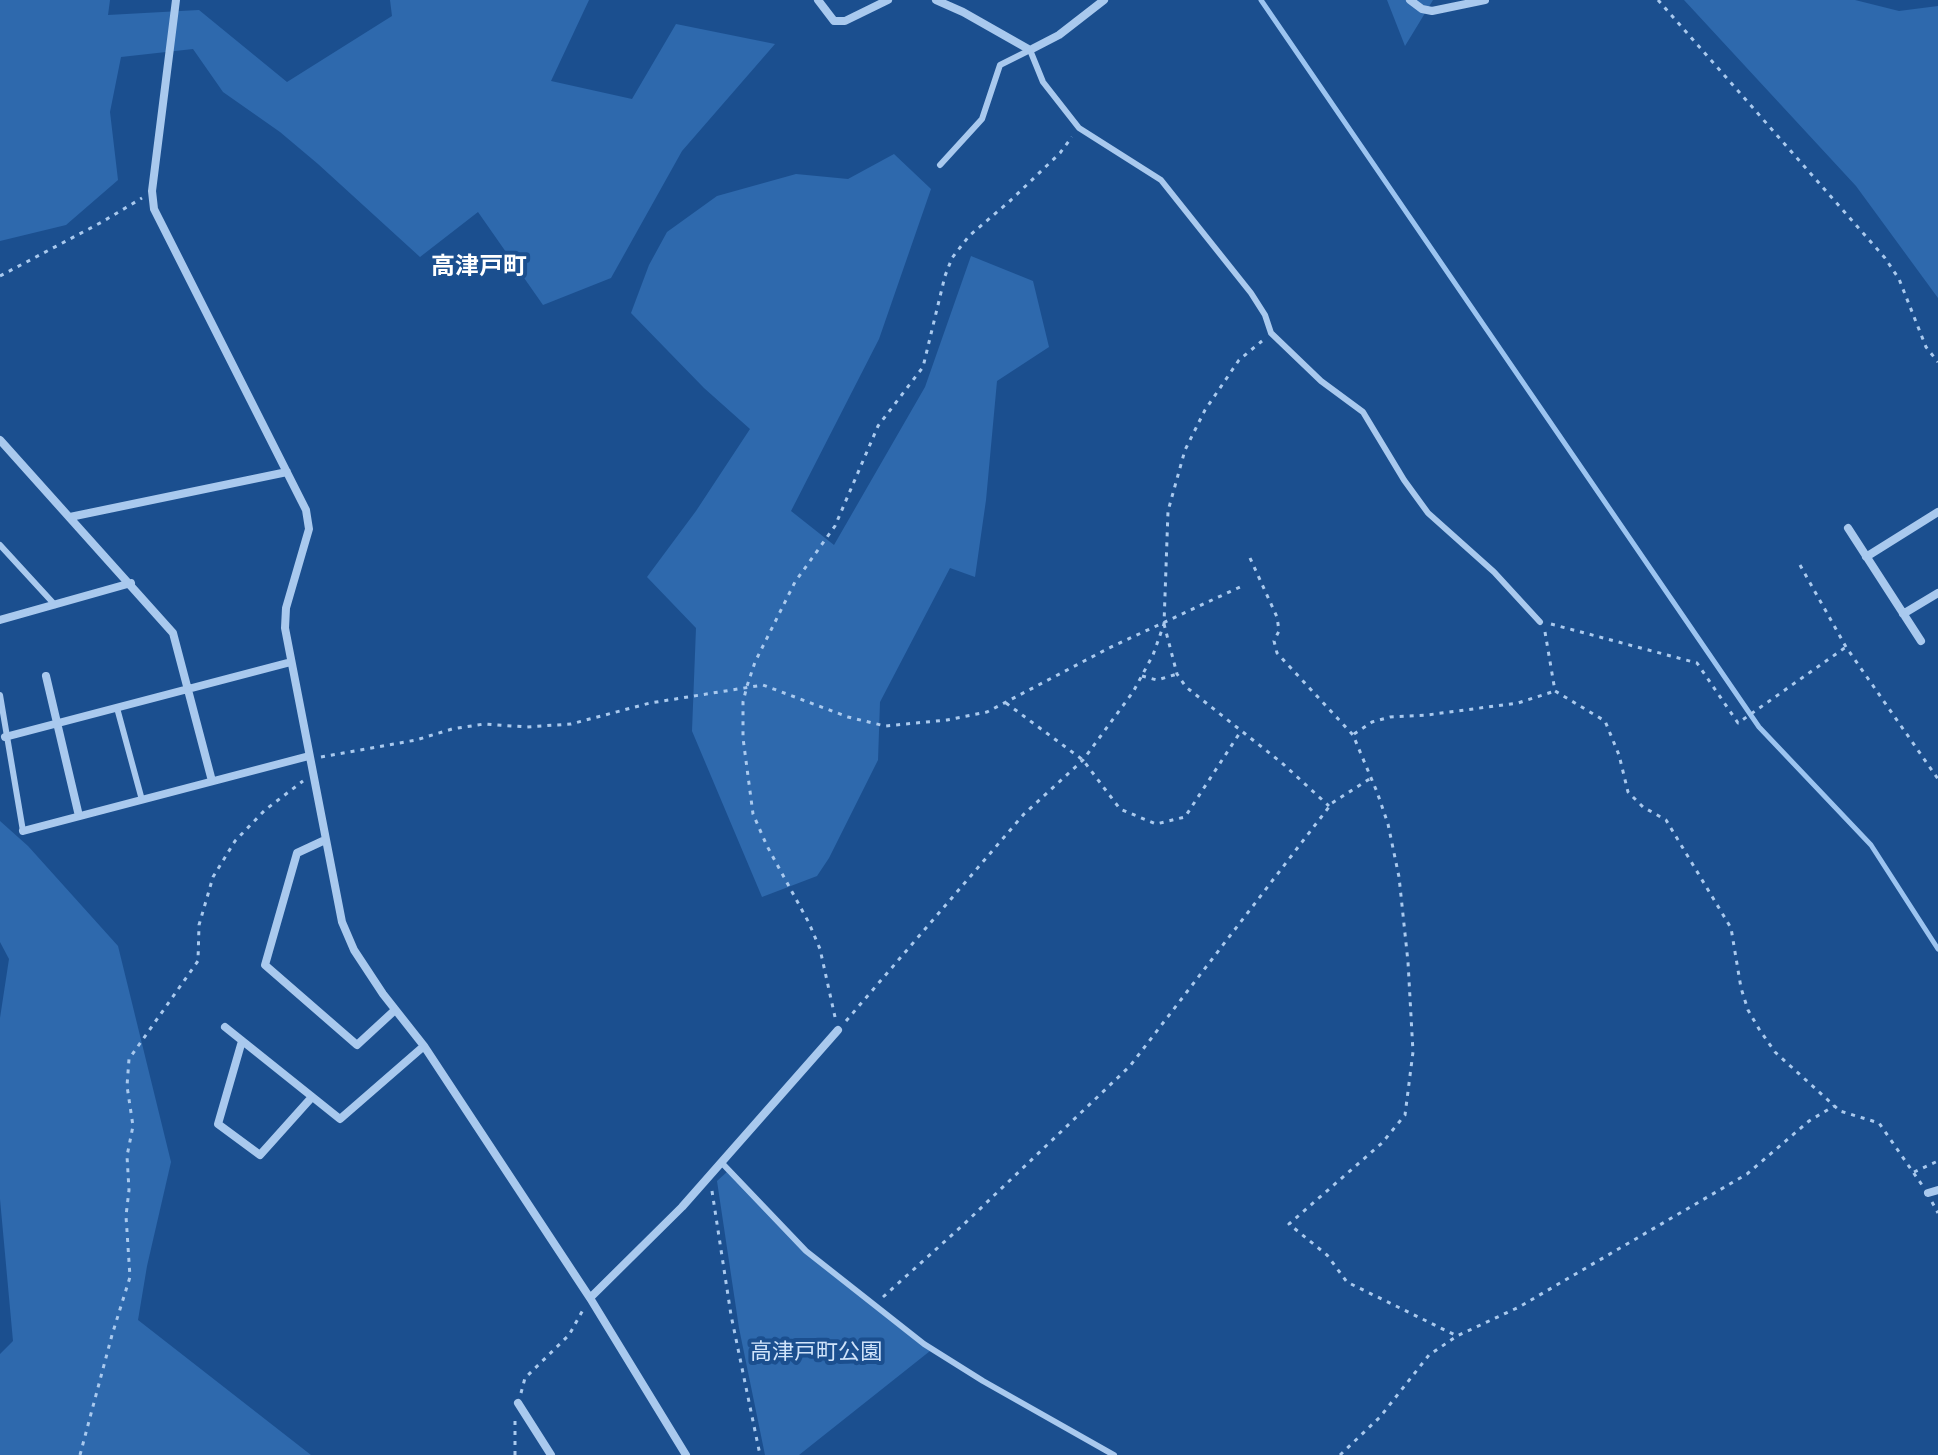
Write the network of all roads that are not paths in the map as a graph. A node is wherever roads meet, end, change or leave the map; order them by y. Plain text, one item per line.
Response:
1 (176, 0) edge
2 (818, 0) edge
3 (888, 0) edge
4 (936, 0) edge
5 (1104, 0) edge
6 (1410, 0) edge
7 (1485, 0) edge
8 (1030, 50) junction
9 (940, 165) dead end
10 (0, 440) edge
11 (287, 472) junction
12 (1938, 512) edge
13 (70, 517) junction
14 (1848, 528) dead end
15 (0, 545) edge
16 (1866, 557) junction
17 (131, 583) junction
18 (1938, 593) edge
19 (55, 605) junction
20 (1903, 614) junction
21 (0, 620) edge
22 (1540, 622) road end
23 (1921, 641) dead end
24 (291, 662) junction
25 (46, 676) dead end
26 (188, 689) junction
27 (0, 695) edge
28 (117, 708) junction
29 (57, 724) junction
30 (5, 737) junction
31 (309, 756) junction
32 (212, 781) junction
33 (142, 800) junction
34 (79, 816) junction
35 (23, 831) joint
36 (325, 840) junction
37 (395, 1010) junction
38 (225, 1027) dead end
39 (838, 1030) road end
40 (242, 1041) junction
41 (424, 1046) junction
42 (312, 1097) junction
43 (721, 1162) junction
44 (1938, 1190) edge
45 (1928, 1193) road end
46 (590, 1298) junction
47 (518, 1403) road end
48 (551, 1455) edge
49 (686, 1455) edge
50 (1114, 1455) edge

1 - 11 street
2 - 3 street
4 - 8 street
5 - 8 street
6 - 7 street
8 - 9 lane
8 - 22 lane
10 - 13 street
11 - 13 street
11 - 24 street
12 - 16 street
13 - 17 street
14 - 16 street
15 - 19 lane
16 - 20 street
17 - 19 street
17 - 26 street
18 - 20 street
19 - 21 street
20 - 23 street
24 - 26 street
24 - 31 street
25 - 29 street
26 - 28 street
26 - 32 street
27 - 30 lane
28 - 29 street
28 - 33 lane
29 - 30 street
29 - 34 street
30 - 35 lane
31 - 32 street
31 - 36 street
32 - 33 street
33 - 34 street
34 - 35 street
36 - 37 street
36 - 37 street
37 - 41 street
38 - 40 street
39 - 43 street
40 - 42 street
40 - 42 street
41 - 42 street
41 - 46 street
43 - 46 street
43 - 50 lane
44 - 45 street
46 - 49 street
47 - 48 street

